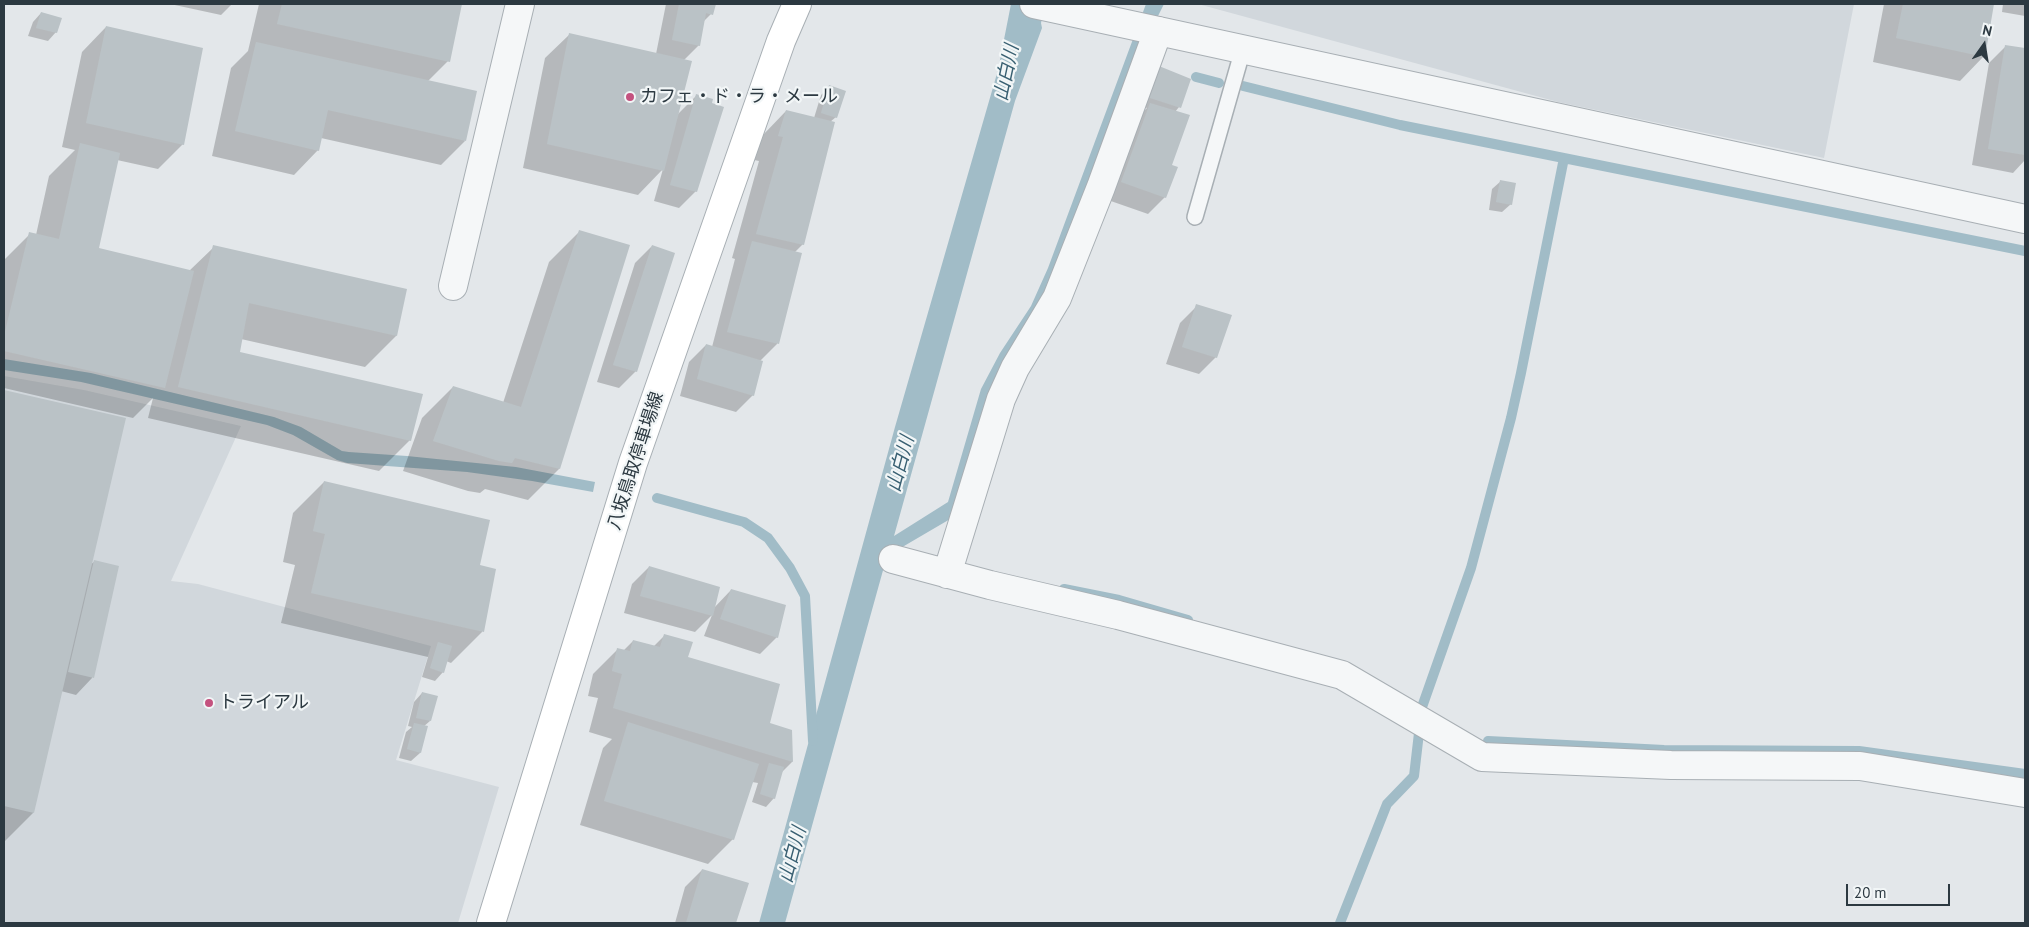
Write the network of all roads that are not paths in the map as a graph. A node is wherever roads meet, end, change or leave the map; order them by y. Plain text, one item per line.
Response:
1 (520, 4) edge
2 (797, 4) edge
3 (1045, 6) edge
4 (1158, 31) junction
5 (1243, 49) junction
6 (1195, 217) dead end
7 (2025, 218) edge
8 (453, 286) dead end
9 (893, 559) dead end
10 (948, 574) junction
11 (2025, 793) edge
12 (491, 923) edge

1 - 8 street
2 - 12 main road, 八坂鳥取停車場線
3 - 4 street
4 - 5 street
4 - 10 street
5 - 6 lane
5 - 7 street
9 - 10 street
10 - 11 street

